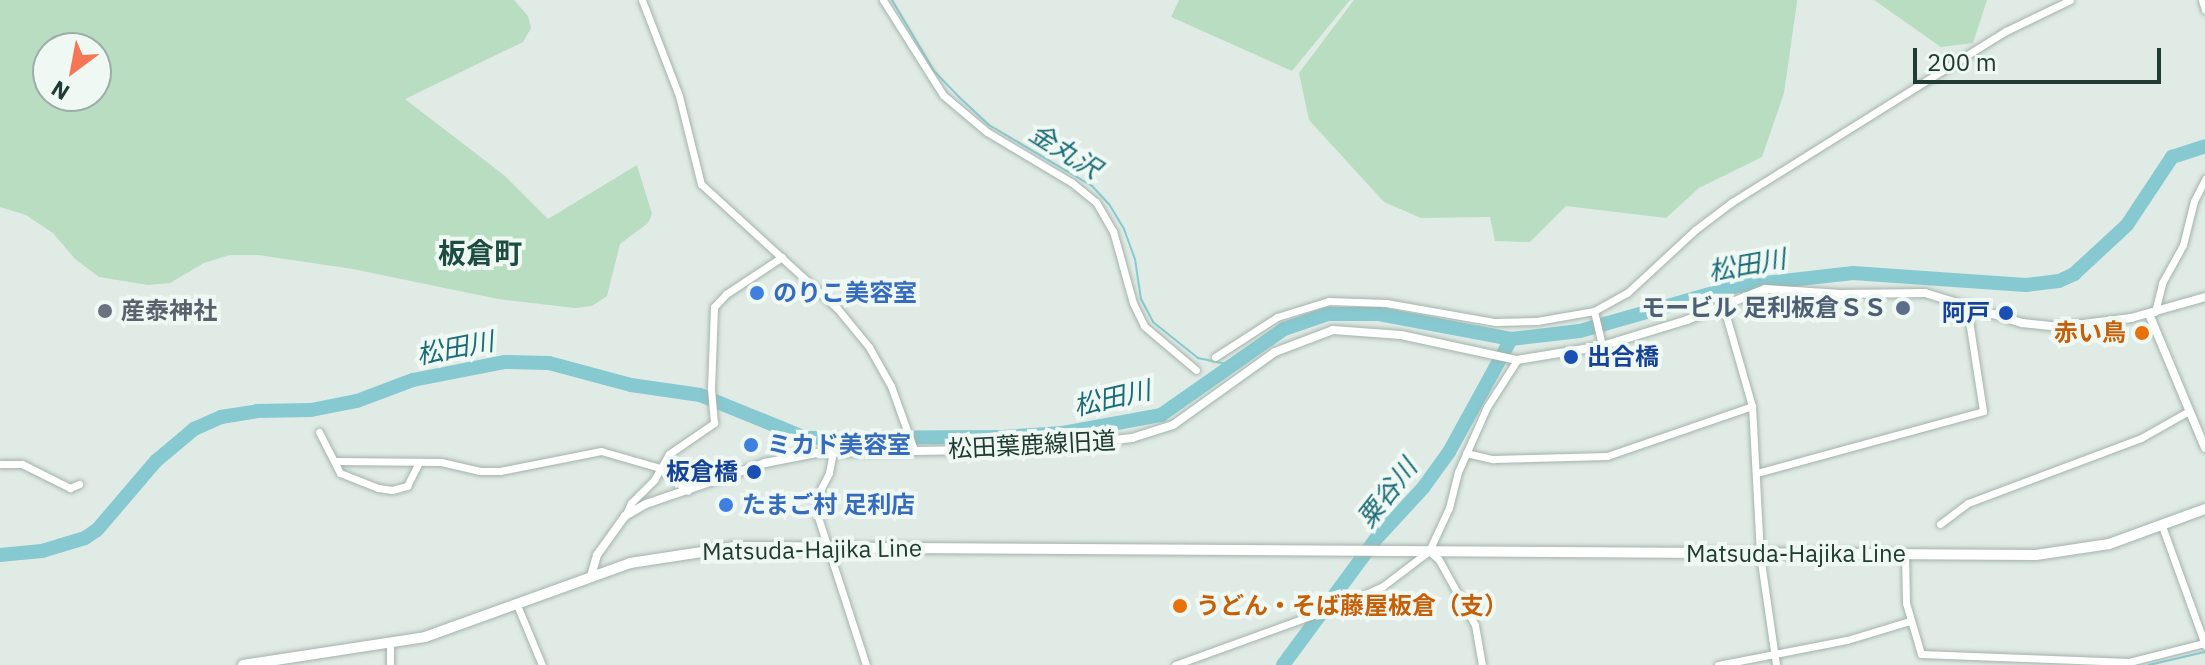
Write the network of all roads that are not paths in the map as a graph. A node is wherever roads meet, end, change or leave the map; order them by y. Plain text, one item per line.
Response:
1 (642, 0) edge
2 (883, 0) edge
3 (2070, 0) edge
4 (2202, 0) edge
5 (2205, 10) edge
6 (2205, 179) edge
7 (782, 257) junction
8 (2205, 297) edge
9 (1970, 304) junction
10 (1723, 305) junction
11 (2152, 313) junction
12 (1595, 314) junction
13 (1601, 343) junction
14 (1215, 357) dead end
15 (1515, 360) junction
16 (1196, 370) dead end
17 (1752, 406) junction
18 (2189, 411) junction
19 (319, 432) dead end
20 (2205, 448) edge
21 (914, 450) junction
22 (833, 452) junction
23 (1466, 453) junction
24 (336, 461) junction
25 (419, 462) junction
26 (0, 464) edge
27 (660, 468) junction
28 (1757, 473) junction
29 (79, 484) dead end
30 (688, 491) junction
31 (2205, 509) edge
32 (625, 516) junction
33 (1940, 524) dead end
34 (2162, 526) junction
35 (828, 547) junction
36 (1429, 551) junction
37 (1905, 554) junction
38 (1760, 555) junction
39 (591, 576) junction
40 (517, 605) junction
41 (1910, 621) junction
42 (390, 643) junction
43 (2205, 644) edge
44 (1775, 654) junction
45 (243, 665) edge
46 (390, 665) edge
47 (542, 665) edge
48 (866, 665) edge
49 (1175, 665) edge
50 (1482, 665) edge
51 (1718, 665) edge
52 (1776, 665) edge

1 - 7 street
2 - 16 street
3 - 12 street
4 - 5 street
6 - 11 street
7 - 21 street
7 - 27 street
8 - 11 street
9 - 10 street
9 - 11 street
9 - 28 street
10 - 13 street
10 - 17 street
11 - 18 street
12 - 13 street
12 - 14 street
13 - 15 street
15 - 21 street, 松田葉鹿線旧道
15 - 23 street
17 - 23 street
17 - 28 street
18 - 20 street
18 - 33 street
19 - 24 street
21 - 22 street, 松田葉鹿線旧道
22 - 30 street, 松田葉鹿線旧道
22 - 35 street
23 - 36 street
24 - 25 street
24 - 25 street
25 - 27 street
26 - 29 street
27 - 30 street
27 - 32 street
28 - 38 street
30 - 32 street, 松田葉鹿線旧道
31 - 34 main road, Matsuda-Hajika Line
32 - 39 street, 松田葉鹿線旧道
34 - 37 main road, Matsuda-Hajika Line
34 - 43 street
35 - 36 main road, Matsuda-Hajika Line
35 - 39 main road, Matsuda-Hajika Line
35 - 48 street
36 - 38 main road, Matsuda-Hajika Line
36 - 49 street
36 - 50 street
37 - 38 main road, Matsuda-Hajika Line
37 - 41 street
38 - 44 street
39 - 40 main road, Matsuda-Hajika Line
40 - 42 main road, Matsuda-Hajika Line
40 - 47 street
41 - 43 street
41 - 44 street
42 - 45 main road, Matsuda-Hajika Line
42 - 46 street
44 - 51 street
44 - 52 street

